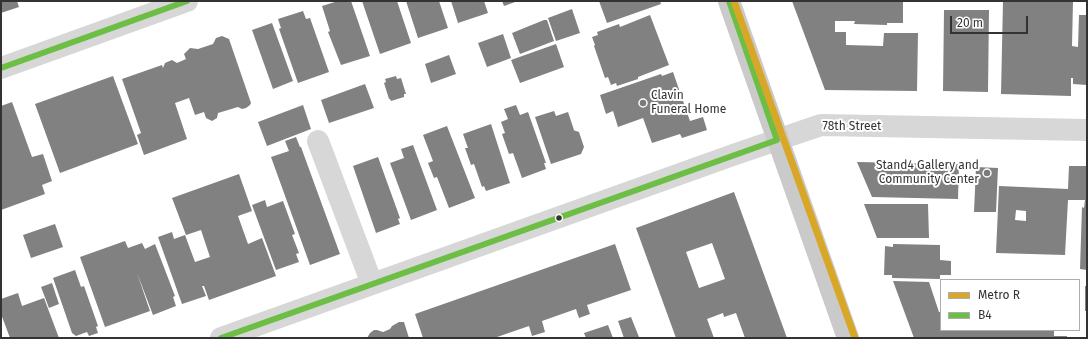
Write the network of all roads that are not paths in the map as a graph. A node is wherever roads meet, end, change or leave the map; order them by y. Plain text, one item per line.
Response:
1 (187, 1) edge
2 (729, 1) edge
3 (1, 68) edge
4 (1087, 130) edge
5 (777, 140) junction
6 (318, 141) dead end
7 (372, 284) junction
8 (221, 338) edge
9 (848, 338) edge

1 - 3 street
2 - 5 main road
4 - 5 street, 78th Street
5 - 7 street, 78th Street
5 - 9 main road
6 - 7 street
7 - 8 street, 78th Street

